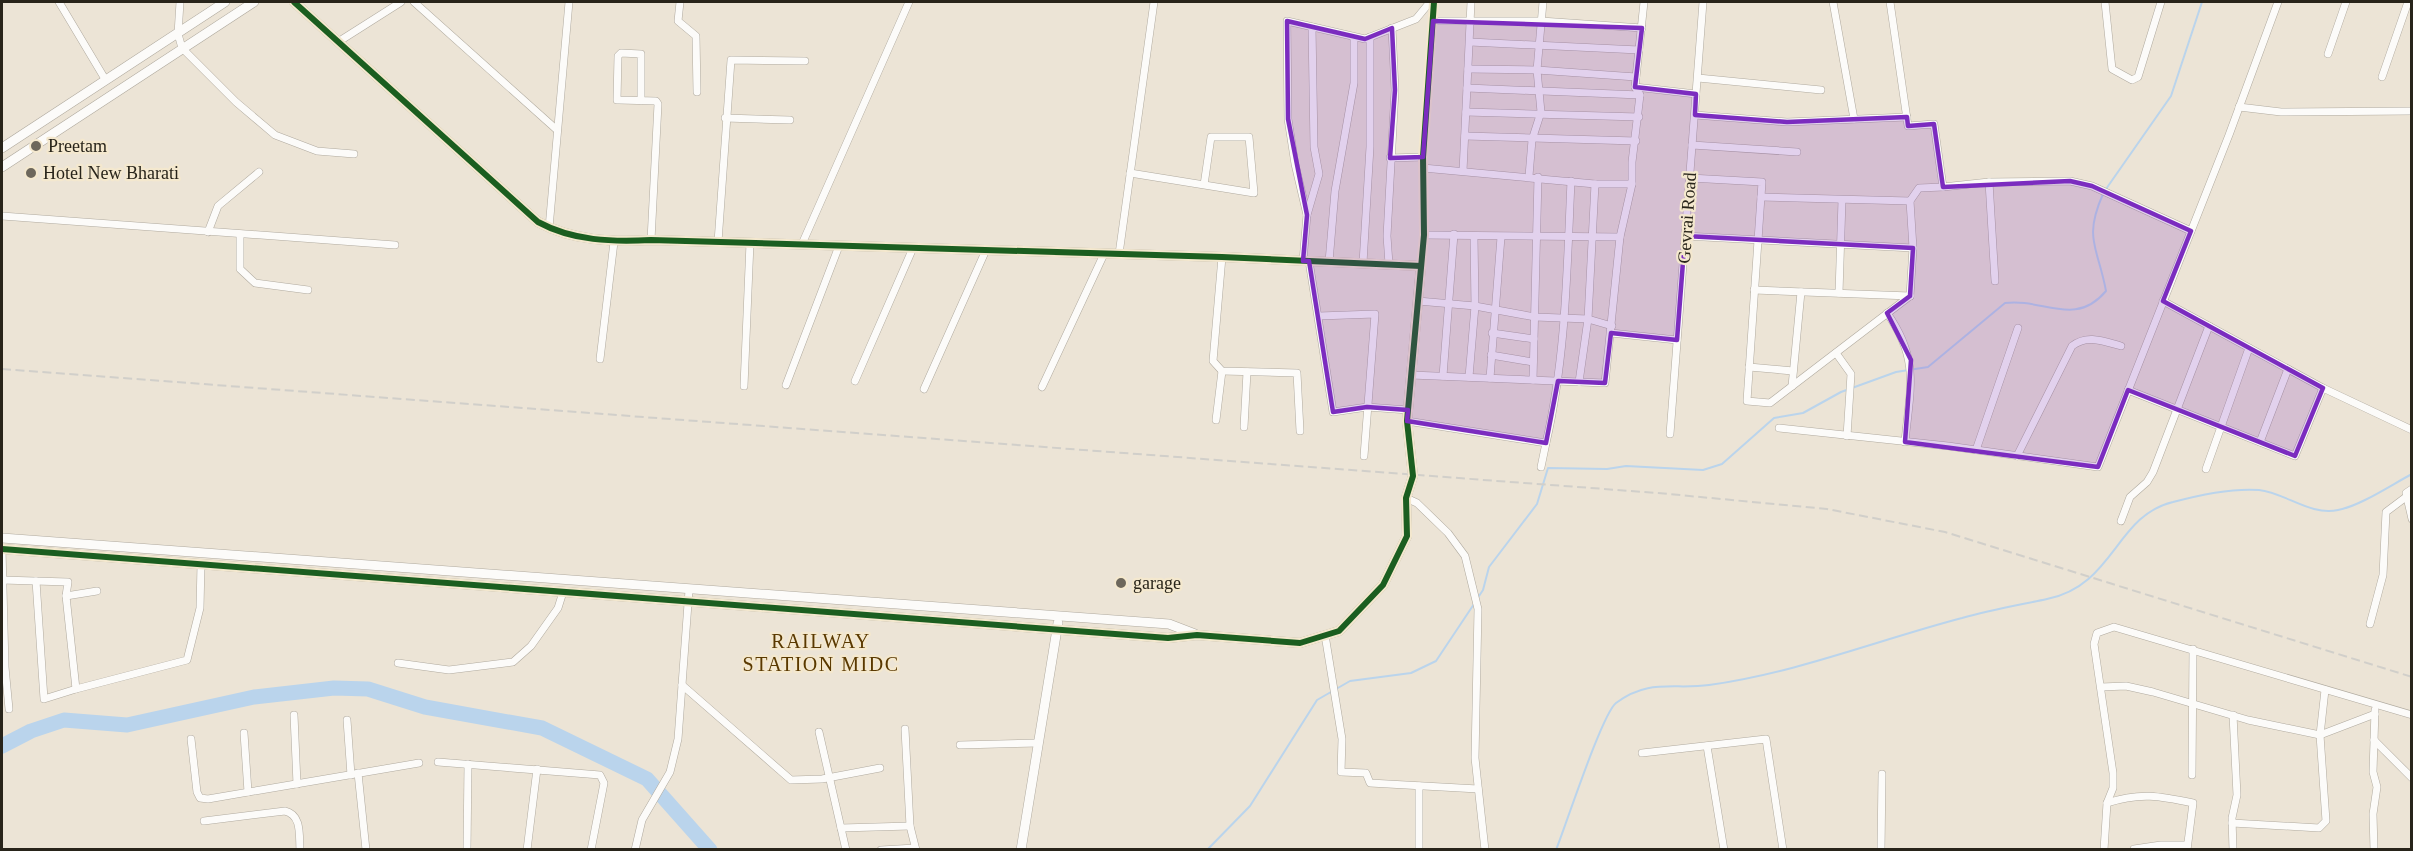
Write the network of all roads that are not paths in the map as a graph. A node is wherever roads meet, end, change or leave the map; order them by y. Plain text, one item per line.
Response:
1 (59, 2) edge
2 (180, 2) edge
3 (225, 2) edge
4 (254, 2) edge
5 (294, 2) edge
6 (401, 2) edge
7 (414, 2) edge
8 (568, 2) edge
9 (680, 2) edge
10 (909, 2) edge
11 (1154, 2) edge
12 (1432, 2) edge
13 (1471, 2) edge
14 (1543, 2) edge
15 (1644, 2) edge
16 (1704, 2) edge
17 (1833, 2) edge
18 (1890, 2) edge
19 (2105, 2) edge
20 (2161, 2) edge
21 (2278, 2) edge
22 (2346, 2) edge
23 (2408, 2) edge
24 (1470, 19) junction
25 (1433, 21) junction
26 (1541, 21) junction
27 (1312, 27) junction
28 (1392, 28) junction
29 (1642, 28) junction
30 (178, 34) junction
31 (1354, 37) junction
32 (1370, 38) junction
33 (338, 42) junction
34 (1470, 42) junction
35 (1539, 45) junction
36 (182, 48) junction
37 (1639, 50) junction
38 (2328, 54) dead end
39 (805, 62) dead end
40 (1468, 69) junction
41 (1538, 70) junction
42 (1636, 77) junction
43 (2382, 77) dead end
44 (1698, 78) junction
45 (105, 79) junction
46 (1635, 87) junction
47 (1467, 88) junction
48 (1541, 90) junction
49 (1821, 90) dead end
50 (697, 92) dead end
51 (1696, 94) junction
52 (1640, 95) junction
53 (641, 101) junction
54 (2239, 107) junction
55 (2412, 111) edge
56 (1466, 112) junction
57 (1541, 112) junction
58 (1695, 115) junction
59 (1639, 117) junction
60 (1906, 117) junction
61 (725, 118) junction
62 (1854, 119) junction
63 (790, 120) dead end
64 (557, 130) junction
65 (1465, 136) junction
66 (1532, 140) junction
67 (1636, 141) junction
68 (1692, 145) junction
69 (2, 148) edge
70 (1797, 152) dead end
71 (354, 154) dead end
72 (1424, 157) junction
73 (1390, 158) junction
74 (2, 167) edge
75 (1423, 168) junction
76 (1463, 171) junction
77 (259, 172) dead end
78 (1130, 173) junction
79 (1529, 176) junction
80 (1538, 177) junction
81 (1690, 177) junction
82 (1571, 181) junction
83 (1989, 182) junction
84 (1595, 184) junction
85 (1632, 184) junction
86 (1204, 185) junction
87 (1943, 187) junction
88 (1761, 197) junction
89 (1842, 201) junction
90 (1910, 201) junction
91 (1307, 214) junction
92 (2, 216) edge
93 (549, 228) junction
94 (2191, 231) junction
95 (208, 232) junction
96 (240, 234) junction
97 (1454, 234) junction
98 (1424, 235) junction
99 (1474, 236) junction
100 (1537, 236) junction
101 (1569, 236) junction
102 (1685, 236) junction
103 (1501, 237) junction
104 (1594, 237) junction
105 (1620, 237) junction
106 (651, 240) junction
107 (1757, 240) junction
108 (614, 242) junction
109 (718, 242) junction
110 (750, 243) junction
111 (802, 244) junction
112 (1840, 244) junction
113 (395, 245) dead end
114 (839, 246) junction
115 (913, 248) junction
116 (1913, 248) junction
117 (986, 250) junction
118 (1104, 254) junction
119 (1119, 254) junction
120 (1222, 257) junction
121 (1306, 261) junction
122 (1329, 262) junction
123 (1364, 263) junction
124 (1389, 264) junction
125 (1421, 266) junction
126 (1995, 280) dead end
127 (308, 290) dead end
128 (1754, 290) junction
129 (1801, 292) junction
130 (1839, 293) junction
131 (1910, 296) junction
132 (1418, 301) junction
133 (2163, 301) junction
134 (1449, 305) junction
135 (1475, 306) junction
136 (1497, 309) junction
137 (1887, 313) junction
138 (1319, 316) junction
139 (1535, 317) junction
140 (1565, 317) junction
141 (1588, 319) junction
142 (2209, 326) junction
143 (2018, 328) dead end
144 (1611, 330) junction
145 (1492, 333) junction
146 (1534, 339) junction
147 (1677, 340) junction
148 (2121, 346) dead end
149 (2249, 348) junction
150 (1836, 353) junction
151 (1491, 355) junction
152 (600, 359) dead end
153 (1533, 362) junction
154 (1749, 367) junction
155 (2288, 369) junction
156 (1222, 371) junction
157 (1793, 371) junction
158 (1247, 372) junction
159 (1411, 375) junction
160 (1443, 376) junction
161 (1469, 377) junction
162 (1490, 378) junction
163 (1533, 380) junction
164 (855, 381) dead end
165 (1558, 381) junction
166 (1579, 382) junction
167 (786, 385) dead end
168 (744, 386) dead end
169 (1792, 386) junction
170 (1042, 387) dead end
171 (2323, 388) junction
172 (924, 389) dead end
173 (2128, 390) junction
174 (1368, 407) junction
175 (1408, 410) junction
176 (2177, 410) junction
177 (1216, 420) dead end
178 (1407, 421) junction
179 (1244, 427) dead end
180 (2221, 427) junction
181 (1779, 428) dead end
182 (2412, 430) edge
183 (1300, 431) dead end
184 (1670, 434) dead end
185 (1846, 436) junction
186 (1905, 442) junction
187 (2260, 442) junction
188 (1546, 443) junction
189 (1976, 450) junction
190 (1364, 456) dead end
191 (2016, 456) junction
192 (1541, 467) dead end
193 (2206, 469) dead end
194 (2412, 489) edge
195 (2406, 497) junction
196 (1406, 498) junction
197 (2412, 519) edge
198 (2121, 521) dead end
199 (2, 538) edge
200 (2, 549) edge
201 (201, 564) junction
202 (2, 580) edge
203 (36, 581) junction
204 (689, 590) junction
205 (97, 591) dead end
206 (563, 592) junction
207 (66, 596) junction
208 (688, 602) junction
209 (1059, 618) junction
210 (2370, 624) dead end
211 (1057, 630) junction
212 (1197, 635) junction
213 (1325, 635) junction
214 (2193, 649) junction
215 (398, 663) dead end
216 (682, 685) junction
217 (2101, 687) junction
218 (76, 689) junction
219 (2325, 690) junction
220 (2193, 704) junction
221 (2376, 705) junction
222 (9, 709) dead end
223 (2375, 714) junction
224 (294, 715) dead end
225 (2233, 715) junction
226 (2412, 715) edge
227 (347, 720) dead end
228 (905, 729) dead end
229 (819, 732) dead end
230 (244, 733) dead end
231 (2320, 735) junction
232 (191, 739) dead end
233 (2374, 741) junction
234 (1038, 743) junction
235 (960, 745) dead end
236 (1707, 746) junction
237 (1642, 753) dead end
238 (438, 762) dead end
239 (419, 763) dead end
240 (468, 764) junction
241 (880, 768) dead end
242 (537, 769) junction
243 (354, 774) junction
244 (1882, 774) dead end
245 (2192, 775) dead end
246 (830, 777) junction
247 (2412, 778) edge
248 (297, 784) junction
249 (1419, 786) junction
250 (1478, 789) junction
251 (248, 792) junction
252 (2107, 802) junction
253 (204, 821) dead end
254 (2232, 823) junction
255 (910, 826) junction
256 (841, 828) junction
257 (2162, 847) edge
258 (2187, 847) edge
259 (300, 849) edge
260 (366, 849) edge
261 (467, 849) edge
262 (527, 849) edge
263 (591, 849) edge
264 (635, 849) edge
265 (846, 849) edge
266 (881, 849) edge
267 (915, 849) edge
268 (1021, 849) edge
269 (1419, 849) edge
270 (1485, 849) edge
271 (1724, 849) edge
272 (1783, 849) edge
273 (1881, 849) edge
274 (2104, 849) edge
275 (2134, 849) edge
276 (2233, 849) edge
277 (2374, 849) edge

1 - 45 street
2 - 30 street
3 - 30 street
4 - 36 street
5 - 33 street
6 - 33 street
7 - 64 street
8 - 64 street
9 - 50 street
10 - 111 street
11 - 78 street
12 - 25 street
12 - 28 street
13 - 24 street
14 - 26 street
15 - 29 street
16 - 44 street, Gevrai Road
17 - 62 street
18 - 60 street
19 - 20 street
21 - 54 street
22 - 38 street
23 - 43 street
24 - 25 street
24 - 26 street
24 - 34 street
25 - 72 street
26 - 29 street
26 - 35 street
27 - 31 street
27 - 91 street
27 - 91 street
28 - 32 street
28 - 73 street
29 - 37 street
30 - 36 street
30 - 45 street
31 - 32 street
31 - 122 street
32 - 123 street
33 - 93 street
34 - 35 street
34 - 40 street
35 - 37 street
35 - 41 street
36 - 71 street
36 - 74 street
37 - 42 street
39 - 61 street
40 - 41 street
40 - 47 street
41 - 42 street
41 - 48 street
42 - 46 street
44 - 49 street
44 - 51 street, Gevrai Road
45 - 69 street
46 - 51 street
46 - 52 street
47 - 48 street
47 - 56 street
48 - 52 street
48 - 57 street
51 - 58 street, Gevrai Road
52 - 59 street
53 - 53 street
53 - 106 street
54 - 55 street
54 - 94 street
56 - 57 street
56 - 65 street
57 - 59 street
57 - 66 street
58 - 62 street
58 - 68 street, Gevrai Road
59 - 67 street
60 - 62 street
60 - 87 street
61 - 63 street
61 - 109 street
64 - 93 street
65 - 66 street
65 - 76 street
66 - 67 street
66 - 79 street
67 - 85 street
68 - 70 street
68 - 81 street, Gevrai Road
72 - 73 street
72 - 75 street
73 - 124 street
75 - 76 street
75 - 98 street
76 - 79 street
77 - 95 street
78 - 86 street
78 - 119 street
79 - 80 street
80 - 82 street
80 - 100 street
81 - 88 street
81 - 102 street, Gevrai Road
82 - 84 street
82 - 101 street
83 - 87 street
83 - 94 street
83 - 126 street
84 - 85 street
84 - 104 street
85 - 105 street
86 - 86 street
87 - 90 street
88 - 89 street
88 - 107 street
89 - 90 street
89 - 112 street
90 - 116 street
91 - 121 street
92 - 95 street
93 - 108 street
94 - 133 street
95 - 96 street
96 - 113 street
96 - 127 street
97 - 98 street
97 - 99 street
97 - 134 street
98 - 125 street
99 - 103 street
99 - 135 street
100 - 101 street
100 - 103 street
100 - 139 street
101 - 104 street
101 - 140 street
102 - 107 street
102 - 147 street, Gevrai Road
103 - 136 street
104 - 105 street
104 - 141 street
105 - 144 street
106 - 108 street
106 - 109 street
107 - 112 street
107 - 128 street
108 - 152 street
109 - 110 street
110 - 111 street
110 - 168 street
111 - 114 street
112 - 116 street
112 - 130 street
114 - 115 street
114 - 167 street
115 - 117 street
115 - 164 street
116 - 131 street
117 - 118 street
117 - 172 street
118 - 119 street
118 - 170 street
119 - 120 street
120 - 121 street
120 - 156 street
121 - 122 street
121 - 138 street
122 - 123 street
123 - 124 street
124 - 125 street
125 - 132 street
128 - 129 street
128 - 154 street
129 - 130 street
129 - 157 street
130 - 131 street
131 - 137 street
132 - 134 street
132 - 159 street
133 - 142 street
133 - 173 street
134 - 135 street
134 - 160 street
135 - 136 street
135 - 161 street
136 - 139 street
136 - 145 street
137 - 150 street
137 - 186 street
138 - 174 street
138 - 174 street
139 - 140 street
139 - 146 street
140 - 141 street
140 - 165 street
141 - 144 street
141 - 166 street
142 - 149 street
142 - 176 street
143 - 189 street
144 - 147 street
144 - 166 street
145 - 146 street
145 - 151 street
146 - 153 street
147 - 184 street, Gevrai Road
148 - 191 street
149 - 155 street
149 - 180 street
150 - 169 street
150 - 185 street
151 - 153 street
151 - 162 street
153 - 163 street
154 - 157 street
154 - 169 street
155 - 171 street
155 - 187 street
156 - 158 street
156 - 177 street
157 - 169 street
158 - 179 street
158 - 183 street
159 - 160 street
159 - 175 street
160 - 161 street
161 - 162 street
162 - 163 street
163 - 165 street
165 - 166 street
165 - 188 street
171 - 182 street
171 - 187 street
173 - 176 street
173 - 191 street
174 - 175 street
174 - 190 street
175 - 178 street
176 - 180 street
176 - 198 street
178 - 188 street
178 - 196 street
180 - 187 street
180 - 193 street
181 - 185 street
185 - 186 street
186 - 189 street
188 - 192 street
189 - 191 street
194 - 195 street
195 - 197 street
195 - 210 street
196 - 213 street
196 - 250 street
199 - 204 street
200 - 201 street
200 - 202 street
201 - 206 street
201 - 218 street
202 - 203 street
202 - 222 street
203 - 207 street
203 - 218 street
204 - 208 street
204 - 209 street
205 - 207 street
206 - 208 street
206 - 215 street
207 - 218 street
208 - 211 street
208 - 216 street
209 - 211 street
209 - 212 street
211 - 212 street
211 - 234 street
212 - 213 street
213 - 249 street
214 - 217 street
214 - 219 street
214 - 220 street
216 - 246 street
216 - 264 street
217 - 220 street
217 - 252 street
219 - 221 street
219 - 231 street
220 - 225 street
220 - 245 street
221 - 223 street
221 - 226 street
223 - 231 street
223 - 233 street
224 - 248 street
225 - 231 street
225 - 254 street
227 - 243 street
228 - 255 street
229 - 246 street
230 - 251 street
231 - 254 street
232 - 251 street
233 - 247 street
233 - 277 street
234 - 235 street
234 - 268 street
236 - 237 street
236 - 271 street
236 - 272 street
238 - 240 street
239 - 243 street
240 - 242 street
240 - 261 street
241 - 246 street
242 - 262 street
242 - 263 street
243 - 248 street
243 - 260 street
244 - 273 street
246 - 256 street
248 - 251 street
249 - 250 street
249 - 269 street
250 - 270 street
252 - 258 street
252 - 274 street
253 - 259 street
254 - 276 street
255 - 256 street
255 - 267 street
256 - 265 street
257 - 258 street
257 - 275 street
266 - 267 street

